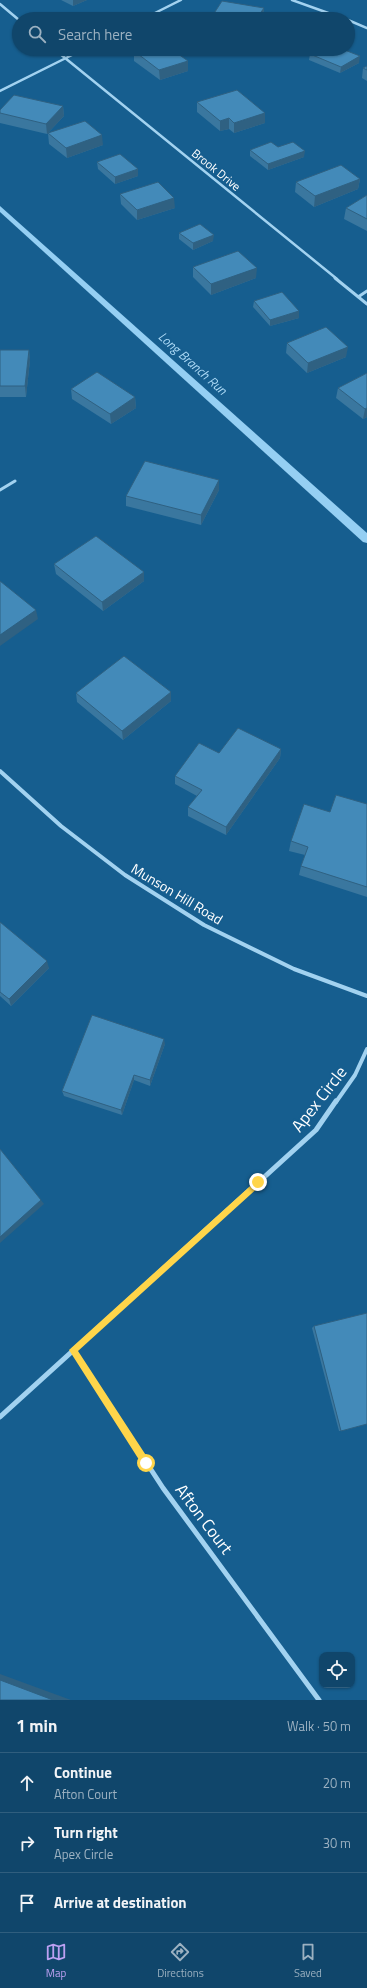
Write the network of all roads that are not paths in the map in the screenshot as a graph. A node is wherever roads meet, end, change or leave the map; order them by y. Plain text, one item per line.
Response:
1 (181, 0) edge
2 (292, 0) edge
3 (0, 4) edge
4 (157, 12) edge
5 (325, 12) edge
6 (12, 14) edge
7 (355, 23) edge
8 (367, 28) edge
9 (62, 56) edge
10 (71, 56) edge
11 (65, 59) junction
12 (0, 91) edge
13 (367, 290) edge
14 (358, 297) junction
15 (367, 304) edge
16 (15, 481) dead end
17 (0, 490) edge
18 (0, 771) edge
19 (367, 996) edge
20 (367, 1049) edge
21 (73, 1350) junction
22 (0, 1417) edge
23 (319, 1700) edge

1 - 4 street
2 - 5 street
3 - 6 street
7 - 8 street
9 - 11 street, Brook Drive
10 - 11 street
11 - 12 street
11 - 14 street, Brook Drive
13 - 14 street
14 - 15 street, Brook Drive
16 - 17 street
18 - 19 street, Munson Hill Road
20 - 21 street, Apex Circle
21 - 22 street, Apex Circle
21 - 23 street, Afton Court

